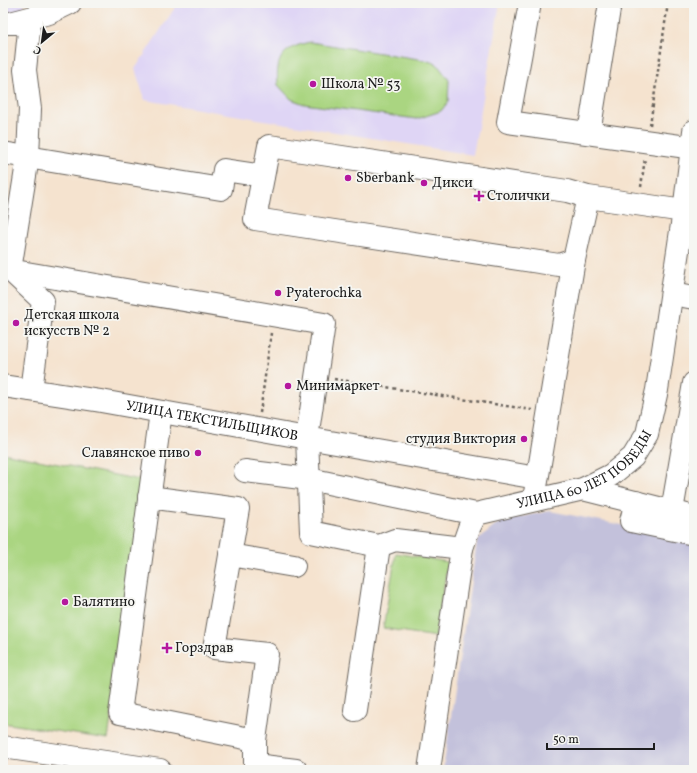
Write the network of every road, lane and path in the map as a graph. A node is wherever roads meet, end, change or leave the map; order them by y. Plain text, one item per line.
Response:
1 (70, 3) edge
2 (530, 3) edge
3 (610, 3) edge
4 (668, 3) edge
5 (8, 23) edge
6 (589, 133) junction
7 (648, 142) junction
8 (693, 142) edge
9 (3, 153) edge
10 (28, 157) junction
11 (263, 176) junction
12 (588, 197) junction
13 (638, 205) junction
14 (687, 218) edge
15 (574, 260) junction
16 (7, 270) edge
17 (672, 294) junction
18 (694, 298) edge
19 (274, 315) junction
20 (316, 377) junction
21 (694, 383) edge
22 (3, 386) edge
23 (32, 390) junction
24 (656, 401) junction
25 (692, 408) edge
26 (161, 412) junction
27 (549, 413) junction
28 (258, 429) junction
29 (307, 438) junction
30 (246, 471) dead end
31 (537, 478) junction
32 (309, 479) junction
33 (583, 489) junction
34 (149, 497) junction
35 (533, 502) junction
36 (636, 502) junction
37 (672, 511) junction
38 (476, 514) junction
39 (694, 517) edge
40 (694, 534) edge
41 (379, 546) junction
42 (462, 548) junction
43 (230, 555) junction
44 (294, 566) dead end
45 (355, 710) dead end
46 (255, 740) junction
47 (3, 748) edge
48 (55, 763) edge
49 (263, 768) edge
50 (160, 770) edge
51 (296, 770) edge
52 (429, 770) edge

1 - 5 street
2 - 6 street
3 - 6 street
4 - 7 path
5 - 10 street
6 - 7 street
7 - 8 street
7 - 13 path
8 - 14 street, УЛИЦА 60 ЛЕТ ПОБЕДЫ
9 - 10 street
10 - 11 street
10 - 16 street
11 - 12 street
11 - 15 street
12 - 13 street
12 - 15 street
13 - 14 street
14 - 17 street, УЛИЦА 60 ЛЕТ ПОБЕДЫ
15 - 27 street
16 - 19 street
16 - 23 street
17 - 18 street
17 - 24 street, УЛИЦА 60 ЛЕТ ПОБЕДЫ
19 - 20 street
19 - 28 path
20 - 27 path
20 - 29 street
21 - 25 street
22 - 23 street, УЛИЦА ТЕКСТИЛЬЩИКОВ
23 - 26 street, УЛИЦА ТЕКСТИЛЬЩИКОВ
24 - 25 street
24 - 33 street, УЛИЦА 60 ЛЕТ ПОБЕДЫ
25 - 37 street
26 - 28 street, УЛИЦА ТЕКСТИЛЬЩИКОВ
26 - 34 street
27 - 31 street
28 - 29 street, УЛИЦА ТЕКСТИЛЬЩИКОВ
29 - 31 street
29 - 32 street, УЛИЦА ТЕКСТИЛЬЩИКОВ
30 - 32 street
31 - 35 street
32 - 38 street
32 - 41 street, УЛИЦА ТЕКСТИЛЬЩИКОВ
33 - 35 street, УЛИЦА 60 ЛЕТ ПОБЕДЫ
33 - 36 street
34 - 43 street
34 - 46 street
35 - 38 street, УЛИЦА 60 ЛЕТ ПОБЕДЫ
36 - 37 street
36 - 40 street
37 - 39 street
38 - 42 street
41 - 42 street
41 - 45 street
42 - 52 street
43 - 44 street
43 - 46 street
46 - 49 street
47 - 48 street
48 - 50 street
49 - 51 street

